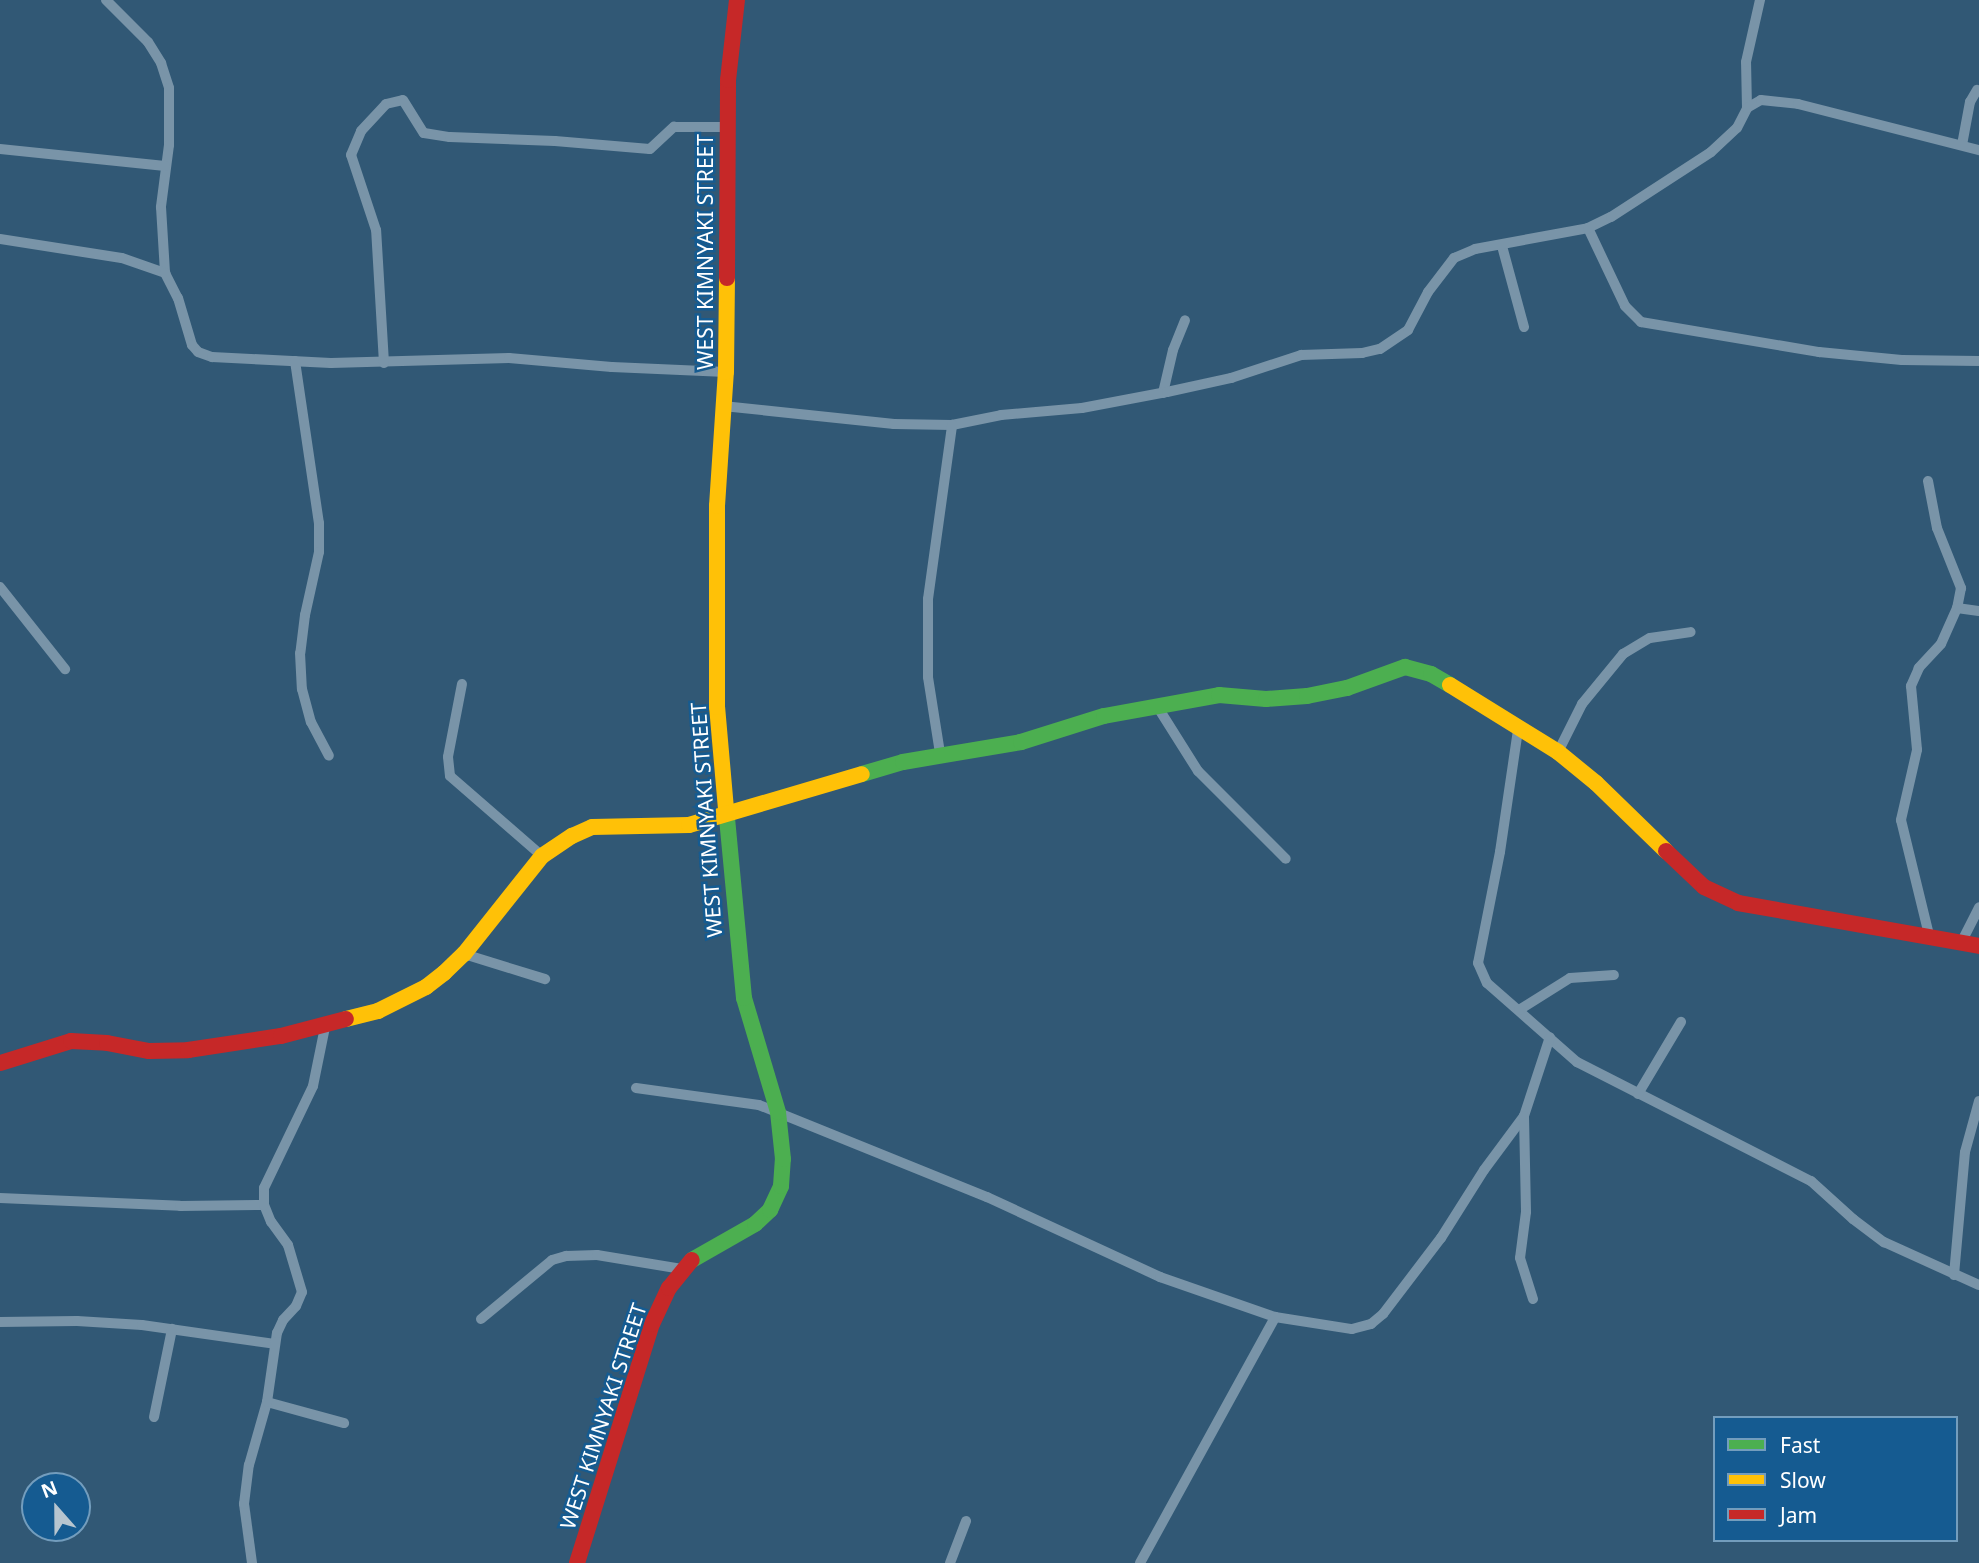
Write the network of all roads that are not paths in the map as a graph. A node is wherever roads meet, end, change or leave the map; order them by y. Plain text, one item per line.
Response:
1 (106, 0) edge
2 (737, 0) edge
3 (1760, 0) edge
4 (1978, 90) edge
5 (1747, 108) junction
6 (727, 127) junction
7 (1962, 145) junction
8 (0, 149) edge
9 (1979, 150) edge
10 (165, 166) junction
11 (1588, 228) junction
12 (0, 239) edge
13 (1502, 247) junction
14 (165, 273) junction
15 (1185, 320) dead end
16 (1524, 327) dead end
17 (295, 361) junction
18 (1979, 361) edge
19 (384, 363) junction
20 (726, 372) junction
21 (1163, 393) junction
22 (723, 406) junction
23 (952, 425) junction
24 (1928, 481) dead end
25 (0, 587) edge
26 (1957, 608) junction
27 (1979, 611) edge
28 (1691, 632) dead end
29 (65, 669) dead end
30 (463, 684) dead end
31 (1157, 706) junction
32 (1518, 730) junction
33 (1558, 752) junction
34 (940, 753) junction
35 (330, 756) dead end
36 (727, 814) junction
37 (542, 856) junction
38 (1286, 859) dead end
39 (1979, 907) edge
40 (1929, 935) junction
41 (1962, 942) junction
42 (1979, 946) edge
43 (464, 954) junction
44 (1614, 975) dead end
45 (545, 979) dead end
46 (1518, 1010) junction
47 (1681, 1022) dead end
48 (325, 1027) junction
49 (1550, 1037) junction
50 (0, 1063) edge
51 (636, 1088) dead end
52 (1638, 1094) junction
53 (1979, 1101) edge
54 (778, 1112) junction
55 (1524, 1116) junction
56 (0, 1198) edge
57 (264, 1206) junction
58 (682, 1269) junction
59 (1954, 1275) junction
60 (1979, 1285) edge
61 (1532, 1299) dead end
62 (1275, 1317) junction
63 (481, 1319) dead end
64 (0, 1322) edge
65 (172, 1329) junction
66 (275, 1344) junction
67 (267, 1402) junction
68 (154, 1417) dead end
69 (344, 1423) dead end
70 (966, 1521) dead end
71 (252, 1563) edge
72 (577, 1563) edge
73 (950, 1563) edge
74 (1140, 1563) edge

1 - 10 street
2 - 6 street, WEST KIMNYAKI STREET
3 - 5 street
4 - 7 street
5 - 7 street
5 - 11 street
6 - 19 street
6 - 20 street, WEST KIMNYAKI STREET
7 - 9 street
8 - 10 street
10 - 14 street
11 - 13 street
11 - 18 street
12 - 14 street
13 - 16 street
13 - 21 street
14 - 17 street
15 - 21 street
17 - 19 street
17 - 35 street
19 - 20 street
20 - 22 street, WEST KIMNYAKI STREET
21 - 23 street
22 - 23 street
22 - 36 street, WEST KIMNYAKI STREET
23 - 34 street
24 - 26 street
25 - 29 street
26 - 27 street
26 - 40 street
28 - 33 street
30 - 37 street
31 - 32 street
31 - 34 street
31 - 38 street
32 - 33 street
32 - 46 street
33 - 40 street
34 - 36 street
36 - 37 street
36 - 54 street, WEST KIMNYAKI STREET
37 - 43 street
39 - 41 street
40 - 41 street
41 - 42 street
43 - 45 street
43 - 48 street
44 - 46 street
46 - 49 street
47 - 52 street
48 - 50 street
48 - 57 street
49 - 52 street
49 - 55 street
51 - 54 street
52 - 59 street
53 - 59 street
54 - 58 street, WEST KIMNYAKI STREET
54 - 62 street
55 - 61 street
55 - 62 street
56 - 57 street
57 - 66 street
58 - 63 street
58 - 72 street, WEST KIMNYAKI STREET
59 - 60 street
62 - 74 street
64 - 65 street
65 - 66 street
65 - 68 street
66 - 67 street
67 - 69 street
67 - 71 street
70 - 73 street

